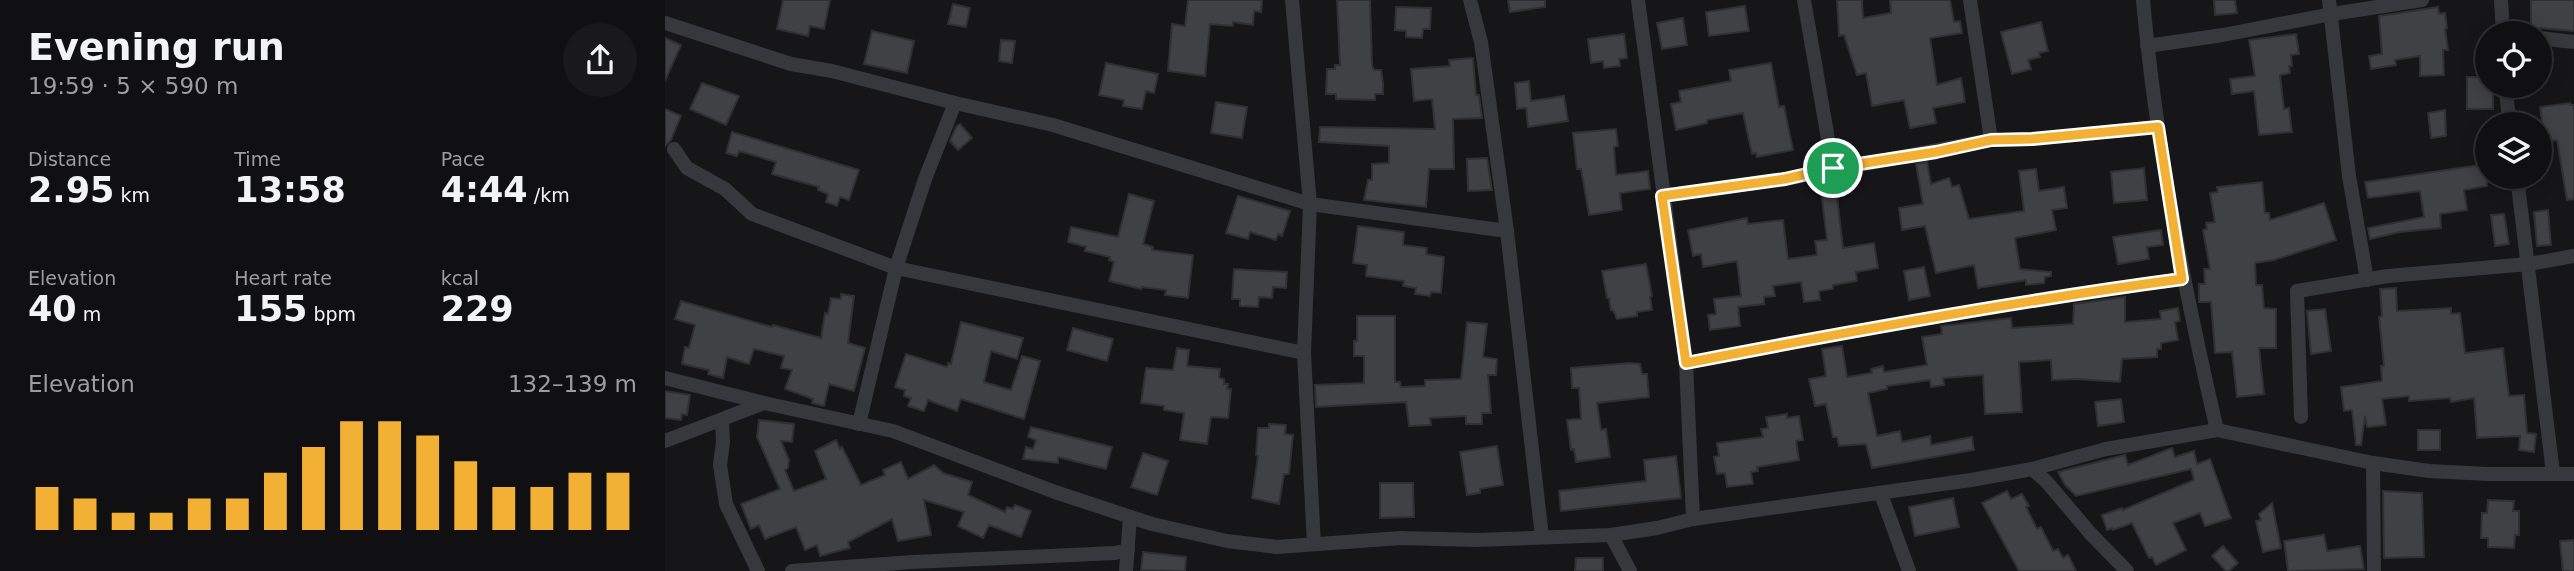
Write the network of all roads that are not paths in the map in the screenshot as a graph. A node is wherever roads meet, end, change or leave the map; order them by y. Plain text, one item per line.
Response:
1 (1292, 0) edge
2 (1470, 0) edge
3 (1638, 0) edge
4 (1804, 0) edge
5 (1970, 0) edge
6 (2143, 0) edge
7 (2422, 0) edge
8 (2501, 0) edge
9 (2330, 7) edge
10 (2502, 21) edge
11 (665, 23) edge
12 (2552, 39) edge
13 (2574, 42) edge
14 (2147, 46) junction
15 (955, 103) junction
16 (2158, 127) junction
17 (1991, 140) junction
18 (674, 149) dead end
19 (1833, 168) junction
20 (2519, 189) edge
21 (1662, 196) junction
22 (1310, 204) junction
23 (1507, 231) junction
24 (2574, 256) edge
25 (2529, 264) junction
26 (896, 268) junction
27 (2182, 279) junction
28 (2367, 280) junction
29 (1304, 353) junction
30 (1686, 363) junction
31 (665, 378) edge
32 (764, 403) junction
33 (2301, 418) dead end
34 (722, 421) junction
35 (859, 424) junction
36 (2217, 430) junction
37 (665, 441) edge
38 (2373, 463) junction
39 (2032, 469) junction
40 (2553, 473) junction
41 (2574, 474) edge
42 (1881, 494) junction
43 (1130, 517) junction
44 (1693, 519) junction
45 (1611, 535) junction
46 (1542, 537) junction
47 (1314, 544) junction
48 (1128, 550) junction
49 (758, 571) edge
50 (792, 571) edge
51 (1126, 571) edge
52 (1630, 571) edge
53 (1909, 571) edge
54 (2127, 571) edge
55 (2374, 571) edge

1 - 22 street
2 - 23 street
3 - 21 street
4 - 19 street
5 - 17 street
6 - 14 street
7 - 9 street
8 - 10 street
9 - 14 street
9 - 28 street
11 - 15 street
12 - 13 street
14 - 16 street
15 - 22 street
15 - 26 street
16 - 17 street
16 - 27 street
17 - 19 street
18 - 26 street
19 - 21 street
20 - 25 street
21 - 30 street
22 - 23 street
22 - 29 street
23 - 46 street
24 - 25 street
25 - 28 street
25 - 40 street
26 - 29 street
26 - 35 street
27 - 30 street
27 - 36 street
28 - 33 street
29 - 47 street
30 - 44 street
31 - 32 street
32 - 34 street
32 - 35 street
34 - 37 street
34 - 49 street
35 - 43 street
36 - 38 street
36 - 39 street
38 - 40 street
38 - 55 street
39 - 42 street
39 - 54 street
40 - 41 street
42 - 44 street
42 - 53 street
43 - 47 street
43 - 48 street
44 - 45 street
45 - 46 street
45 - 52 street
46 - 47 street
48 - 50 street
48 - 51 street

